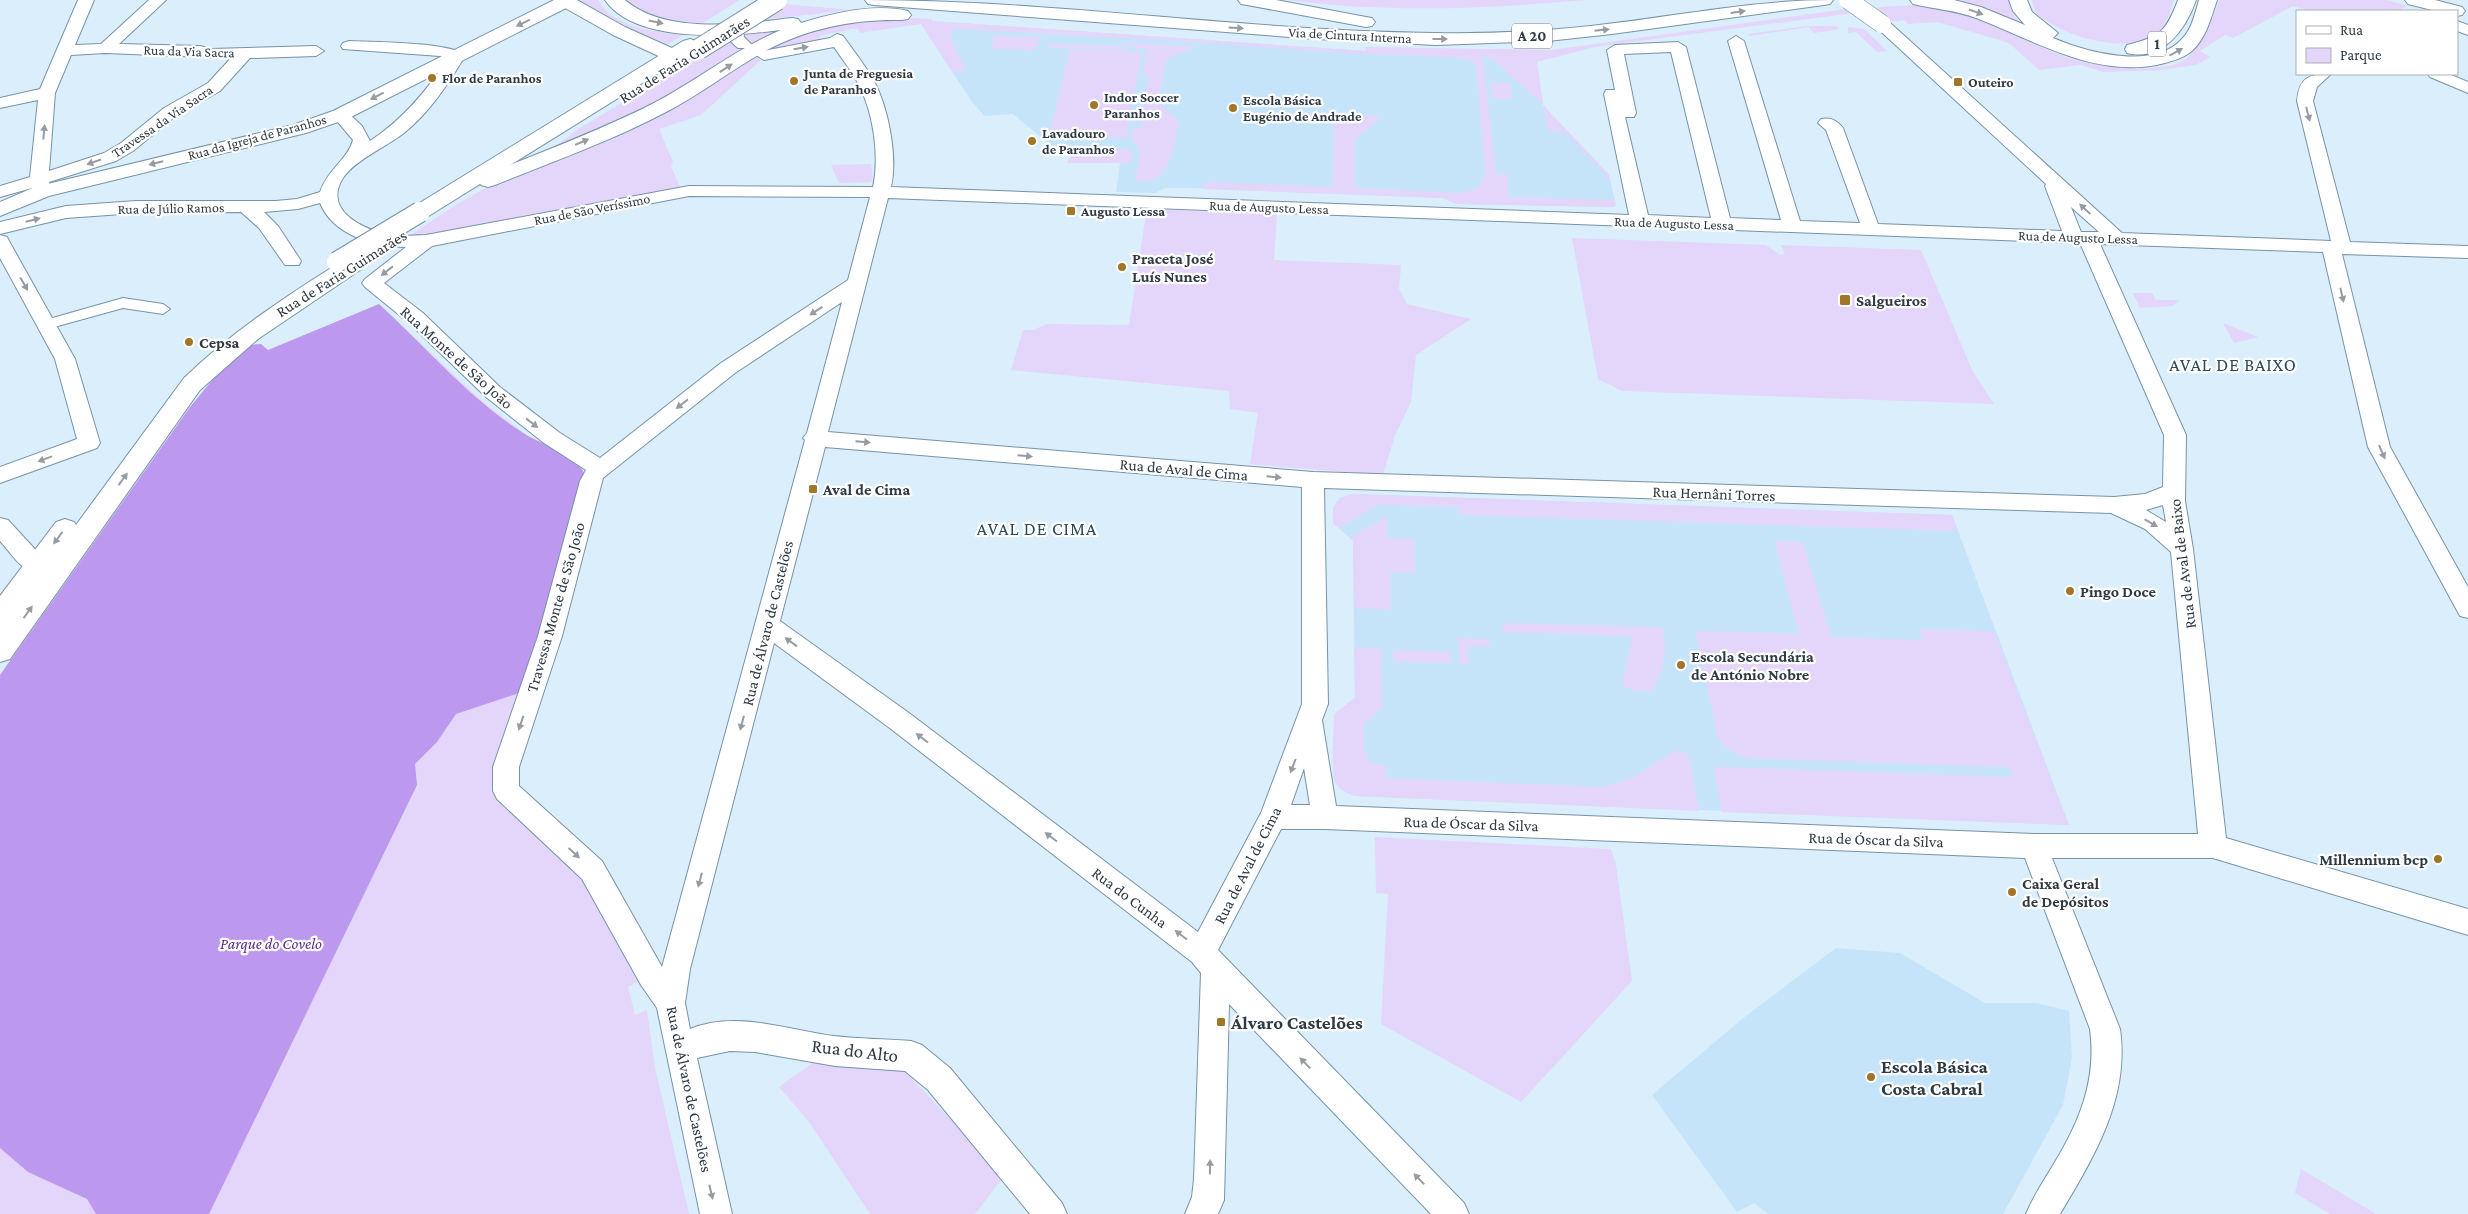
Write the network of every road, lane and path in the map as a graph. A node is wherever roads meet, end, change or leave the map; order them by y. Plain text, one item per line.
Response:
1 (86, 0) edge
2 (158, 0) edge
3 (614, 0) edge
4 (758, 0) edge
5 (777, 0) edge
6 (874, 0) edge
7 (1048, 0) edge
8 (1247, 0) edge
9 (1713, 0) edge
10 (1848, 0) edge
11 (1864, 0) edge
12 (1919, 0) edge
13 (2018, 0) edge
14 (2187, 0) edge
15 (2208, 0) edge
16 (2414, 0) edge
17 (2450, 0) edge
18 (1818, 1) edge
19 (559, 2) edge
20 (2468, 5) edge
21 (2452, 10) edge
22 (1150, 22) junction
23 (1366, 22) junction
24 (1214, 27) junction
25 (735, 29) junction
26 (1736, 41) dead end
27 (744, 45) dead end
28 (349, 46) dead end
29 (105, 48) junction
30 (694, 49) junction
31 (1615, 50) junction
32 (63, 51) junction
33 (316, 51) dead end
34 (246, 54) junction
35 (764, 55) dead end
36 (457, 56) junction
37 (662, 57) junction
38 (2321, 75) edge
39 (2438, 75) edge
40 (2468, 88) edge
41 (47, 92) junction
42 (0, 103) edge
43 (1628, 113) dead end
44 (340, 115) junction
45 (1827, 123) dead end
46 (346, 163) junction
47 (488, 181) junction
48 (2052, 182) junction
49 (40, 186) junction
50 (0, 192) edge
51 (880, 192) junction
52 (328, 195) junction
53 (245, 206) junction
54 (276, 206) junction
55 (0, 210) edge
56 (426, 214) junction
57 (339, 220) junction
58 (1640, 222) junction
59 (1722, 224) junction
60 (0, 228) edge
61 (1793, 228) junction
62 (1871, 230) junction
63 (2116, 238) junction
64 (2081, 239) junction
65 (0, 241) edge
66 (426, 241) junction
67 (2336, 248) junction
68 (2468, 252) edge
69 (292, 261) dead end
70 (346, 262) junction
71 (856, 284) junction
72 (163, 309) dead end
73 (47, 324) junction
74 (814, 438) junction
75 (600, 468) junction
76 (0, 475) edge
77 (1313, 480) junction
78 (2174, 491) junction
79 (2114, 505) junction
80 (0, 526) edge
81 (2182, 549) junction
82 (37, 566) junction
83 (2468, 609) edge
84 (0, 616) edge
85 (768, 625) junction
86 (0, 651) edge
87 (1310, 720) junction
88 (1325, 817) junction
89 (1273, 818) junction
90 (2034, 846) junction
91 (2214, 846) junction
92 (2468, 922) edge
93 (1208, 960) junction
94 (670, 1003) junction
95 (680, 1051) junction
96 (716, 1214) edge
97 (1051, 1214) edge
98 (1201, 1214) edge
99 (1453, 1214) edge
100 (2042, 1214) edge

1 - 32 street
2 - 29 street
3 -> 25 main road
4 - 30 main road, Rua de Faria Guimarães
5 - 30 main road, Rua de Faria Guimarães, bridge
6 - 22 main road, Via de Cintura Interna / A 20
7 - 23 main road, Via de Cintura Interna / A 20
8 - 23 main road
9 - 23 main road, Via de Cintura Interna / A 20
10 - 48 street, bridge
11 - 18 main road, Via de Cintura Interna
12 -> 15 main road
13 - 14 main road, 1
16 - 21 main road
17 - 20 main road
24 -> 18 main road, Via de Cintura Interna / A 20
19 -> 36 main road, Rua da Igreja de Paranhos
19 - 37 main road
22 - 24 main road, Via de Cintura Interna / A 20
22 - 25 main road
47 -> 24 main road
25 - 27 street
26 - 61 street
28 - 36 street
29 - 32 street, Rua da Via Sacra
29 - 34 street, Rua da Via Sacra
30 - 37 main road, Rua de Faria Guimarães
30 - 47 main road, Rua de Faria Guimarães
31 - 43 street
31 - 58 street
31 - 59 street
32 - 41 street
33 - 34 street, Rua da Via Sacra
34 -> 49 street, Travessa da Via Sacra
35 -> 51 street, Rua de Álvaro de Castelões
36 -> 44 main road, Rua da Igreja de Paranhos
36 - 46 street
37 - 56 main road, Rua de Faria Guimarães
38 -> 67 street
39 - 40 street
41 - 42 street
49 -> 41 street
44 - 46 street
44 -> 49 main road, Rua da Igreja de Paranhos
45 - 62 street
46 - 52 street
47 - 56 main road, Rua de Faria Guimarães
63 -> 48 street
48 - 64 street, Rua de Aval de Baixo
49 - 50 street, Travessa da Via Sacra
49 - 55 main road, Rua da Igreja de Paranhos
51 - 58 street, Rua de Augusto Lessa
51 - 66 street, Rua de São Veríssimo
51 - 71 street, Rua de Álvaro de Castelões
52 - 54 street, Rua de Júlio Ramos
52 - 57 street
53 - 54 street, Rua de Júlio Ramos
60 -> 53 street, Rua de Júlio Ramos
53 - 69 street
54 - 57 street, Rua de Júlio Ramos
56 - 70 main road, Rua de Faria Guimarães
57 - 66 street, Rua de São Veríssimo
58 - 59 street, Rua de Augusto Lessa
59 - 61 street, Rua de Augusto Lessa
61 - 62 street, Rua de Augusto Lessa
62 - 64 street, Rua de Augusto Lessa
63 - 64 street, Rua de Augusto Lessa
63 - 67 street, Rua de Augusto Lessa
64 - 78 street, Rua de Aval de Baixo
65 -> 73 street
66 -> 75 street, Rua Monte de São João
67 - 68 street, Rua de Augusto Lessa
67 -> 83 street
70 -> 82 main road, Rua de Faria Guimarães
86 -> 70 main road, Rua de Faria Guimarães
71 - 74 street, Rua de Álvaro de Castelões
71 -> 75 street, Travessa Monte de São João
72 - 73 street
73 -> 76 street
74 -> 77 street, Rua de Aval de Cima
74 - 85 street, Rua de Álvaro de Castelões
75 -> 94 street, Travessa Monte de São João
77 - 79 street, Rua Hernâni Torres
77 - 87 street, Rua de Aval de Cima
78 - 79 street, Rua Hernâni Torres
78 - 81 street, Rua de Aval de Baixo
79 -> 81 street
80 - 82 street
81 - 91 street, Rua de Aval de Baixo
82 - 84 main road, Rua de Faria Guimarães
93 -> 85 street, Rua do Cunha
85 -> 94 street, Rua de Álvaro de Castelões
87 - 88 street, Rua de Aval de Cima
87 -> 89 street, Rua de Aval de Cima
88 - 89 street, Rua de Óscar da Silva
88 - 90 street, Rua de Óscar da Silva
89 - 93 street, Rua de Aval de Cima
90 - 91 street, Rua de Óscar da Silva
90 - 100 street
91 - 92 street, Rua de Óscar da Silva
98 -> 93 street
99 -> 93 street, Rua do Cunha
94 - 95 street, Rua de Álvaro de Castelões
95 -> 96 street, Rua de Álvaro de Castelões
95 - 97 street, Rua do Alto

